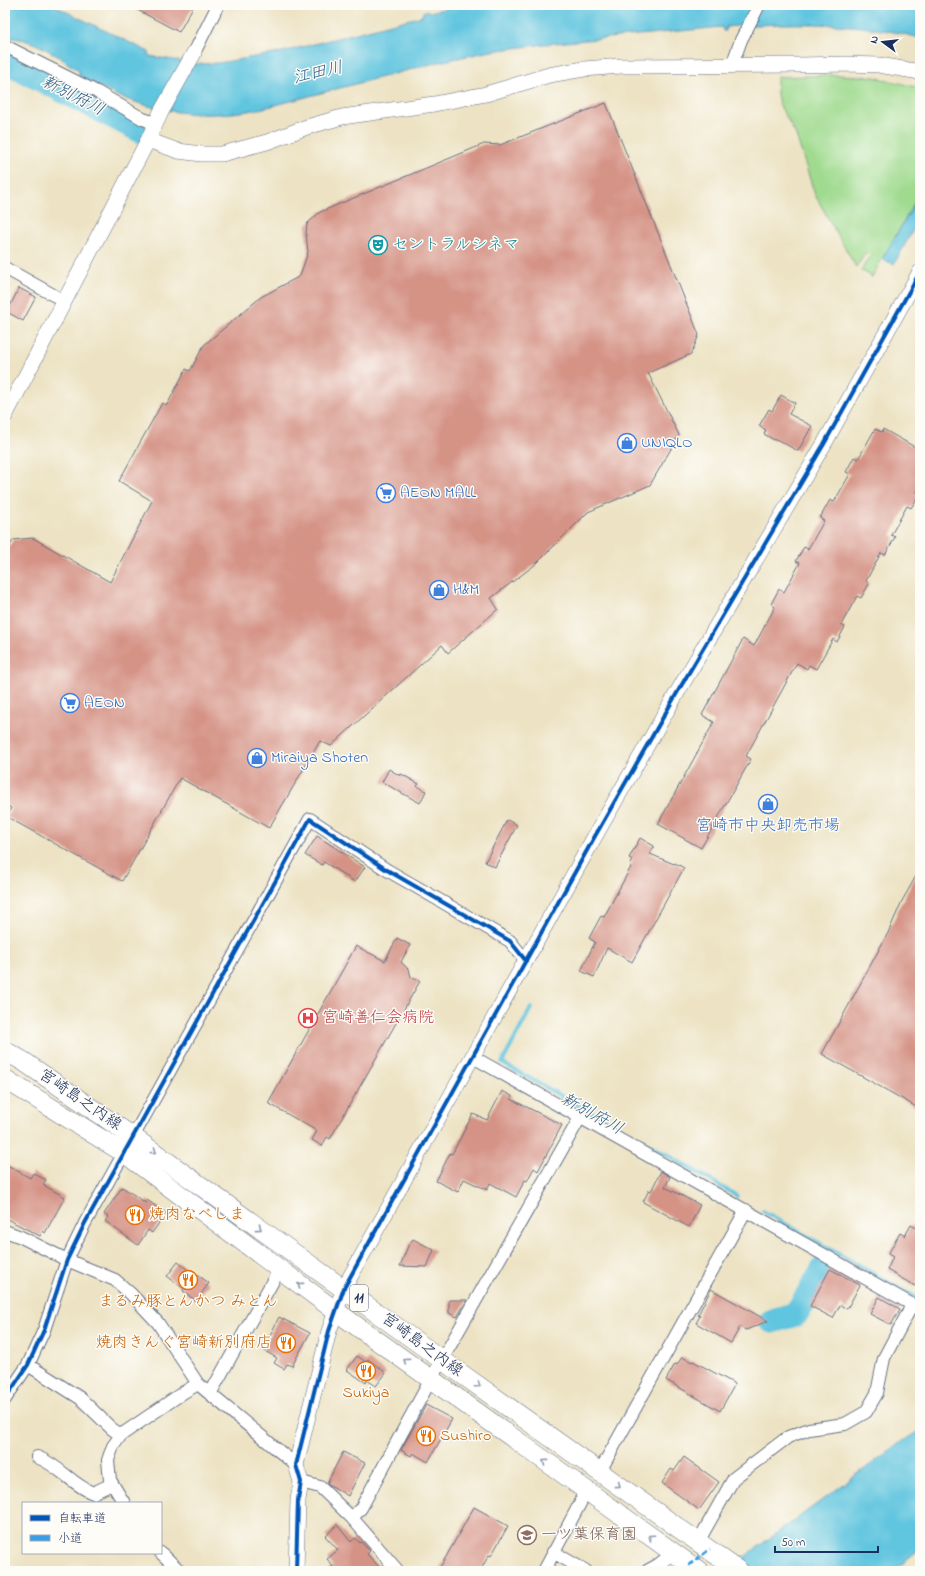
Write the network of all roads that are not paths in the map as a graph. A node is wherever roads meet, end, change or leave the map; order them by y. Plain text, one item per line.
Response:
1 (218, 5) edge
2 (759, 5) edge
3 (5, 46) edge
4 (194, 53) joint
5 (732, 65) junction
6 (920, 72) edge
7 (159, 117) junction
8 (148, 140) junction
9 (5, 268) edge
10 (920, 272) edge
11 (64, 301) junction
12 (5, 416) edge
13 (526, 961) junction
14 (5, 1052) edge
15 (473, 1057) junction
16 (5, 1079) edge
17 (581, 1116) junction
18 (134, 1137) junction
19 (124, 1154) junction
20 (746, 1210) junction
21 (5, 1231) edge
22 (67, 1260) junction
23 (279, 1270) junction
24 (344, 1288) junction
25 (916, 1307) edge
26 (337, 1312) junction
27 (442, 1360) junction
28 (28, 1365) junction
29 (431, 1379) junction
30 (198, 1384) junction
31 (210, 1394) junction
32 (5, 1399) edge
33 (121, 1435) junction
34 (37, 1457) dead end
35 (296, 1464) junction
36 (600, 1471) junction
37 (301, 1482) junction
38 (112, 1484) junction
39 (586, 1492) junction
40 (123, 1502) edge
41 (352, 1518) junction
42 (704, 1545) junction
43 (554, 1552) junction
44 (162, 1553) edge
45 (673, 1553) junction
46 (697, 1569) edge
47 (180, 1571) edge
48 (296, 1571) edge
49 (398, 1571) edge
50 (544, 1571) edge
51 (586, 1571) edge
52 (647, 1571) edge
53 (739, 1571) edge

1 - 4 street
2 - 5 street
3 - 7 street
4 - 7 street
5 - 6 street
5 - 8 street
7 - 8 street
8 - 11 street
9 - 11 street
10 - 13 street
11 - 12 street
13 - 15 street
13 - 18 street
14 - 18 main road, 宮崎島之内線 / 11
15 - 17 street
15 - 24 street
16 - 19 main road, 宮崎島之内線 / 11
17 - 20 street
17 - 27 street
18 - 19 street
18 -> 24 main road, 宮崎島之内線 / 11
19 - 22 street
19 - 23 main road, 宮崎島之内線 / 11
20 - 25 street
20 - 36 street
21 - 22 street
22 - 28 street
22 - 30 street
26 -> 23 main road, 宮崎島之内線 / 11
23 - 31 street
24 - 26 street
24 - 27 main road, 宮崎島之内線 / 11
25 - 42 street
29 -> 26 main road, 宮崎島之内線 / 11
26 - 35 street
27 - 29 street
27 -> 36 main road, 宮崎島之内線 / 11
28 - 32 street
28 - 33 street
39 -> 29 main road, 宮崎島之内線 / 11
29 - 41 street
30 - 31 street
30 - 33 street
31 - 35 street
33 - 38 street
34 - 38 street
35 - 37 street
36 -> 42 main road, 宮崎島之内線 / 11
37 - 41 street
37 - 48 street
38 - 40 street
39 - 43 street
45 -> 39 main road, 宮崎島之内線 / 11
41 - 49 street
42 - 53 main road, 宮崎島之内線 / 11
43 - 50 street
43 - 51 street
44 - 47 street
45 - 46 main road, 宮崎島之内線 / 11
45 - 52 street

